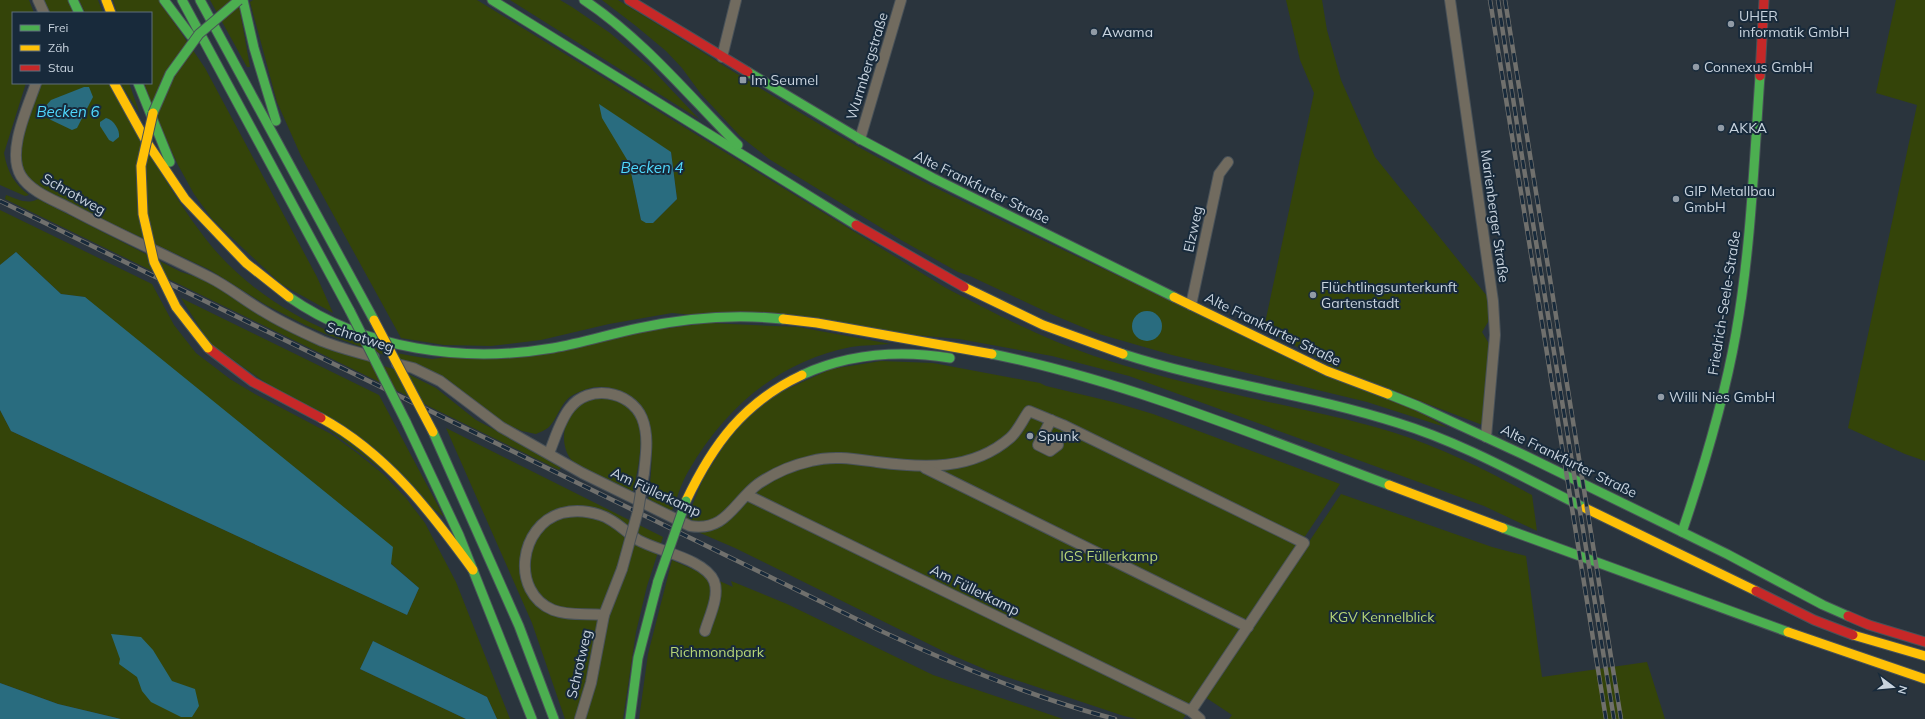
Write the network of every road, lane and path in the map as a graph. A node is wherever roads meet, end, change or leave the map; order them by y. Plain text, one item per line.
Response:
1 (38, 0) edge
2 (73, 0) edge
3 (106, 0) edge
4 (164, 0) edge
5 (182, 0) edge
6 (200, 0) edge
7 (239, 0) edge
8 (243, 0) edge
9 (492, 0) edge
10 (584, 0) edge
11 (629, 0) edge
12 (736, 0) edge
13 (901, 0) edge
14 (1450, 0) edge
15 (1764, 0) edge
16 (44, 12) edge
17 (79, 12) edge
18 (111, 12) edge
19 (722, 57) junction
20 (36, 84) edge
21 (115, 84) edge
22 (138, 84) edge
23 (237, 100) junction
24 (860, 139) junction
25 (289, 162) junction
26 (1228, 162) dead end
27 (779, 179) junction
28 (205, 218) junction
29 (1191, 305) junction
30 (963, 360) dead end
31 (992, 364) dead end
32 (1111, 385) junction
33 (1051, 420) junction
34 (1486, 437) junction
35 (1058, 445) dead end
36 (549, 453) junction
37 (924, 467) junction
38 (747, 495) junction
39 (1682, 532) junction
40 (473, 570) junction
41 (604, 615) junction
42 (1248, 628) junction
43 (705, 631) dead end
44 (1925, 642) edge
45 (1925, 656) edge
46 (1859, 658) junction
47 (1925, 673) edge
48 (1925, 679) edge
49 (1191, 711) junction
50 (532, 719) edge
51 (554, 719) edge
52 (580, 719) edge
53 (630, 719) edge
54 (1200, 719) edge

1 - 16 street
2 - 17 main road
3 - 18 main road
4 - 23 main road
5 - 23 main road
6 - 25 main road
7 - 40 main road, bridge
8 - 25 main road
9 - 27 main road
10 - 27 main road
11 - 19 main road, Alte Frankfurter Straße
12 - 19 street
13 - 24 street, Wurmbergstraße
14 - 34 street, Marienberger Straße
15 - 39 main road, Friedrich-Seele-Straße
19 - 24 main road, Alte Frankfurter Straße
20 - 36 street, Schrotweg
21 - 28 main road
22 - 28 main road
23 - 40 main road, bridge
24 - 29 main road, Alte Frankfurter Straße
25 - 51 main road, bridge
26 - 29 street, Elzweg
27 - 45 main road
28 - 32 main road
29 - 34 main road, Alte Frankfurter Straße
30 - 53 main road, bridge
31 - 32 main road
32 - 46 main road
33 - 35 street
33 - 37 street, Am Füllerkamp
33 - 42 street, Am Füllerkamp
34 - 39 main road, Alte Frankfurter Straße
36 - 38 street, Am Füllerkamp
36 - 41 street, Schrotweg, bridge
37 - 38 street, Am Füllerkamp
37 - 42 street, Am Füllerkamp
38 - 49 street, Am Füllerkamp
39 - 44 main road, Alte Frankfurter Straße
40 - 50 main road
41 - 43 street, Schrotweg
41 - 52 street, Schrotweg
42 - 49 street, Am Füllerkamp
46 - 47 main road
46 - 48 main road
49 - 54 street, Am Füllerkamp

